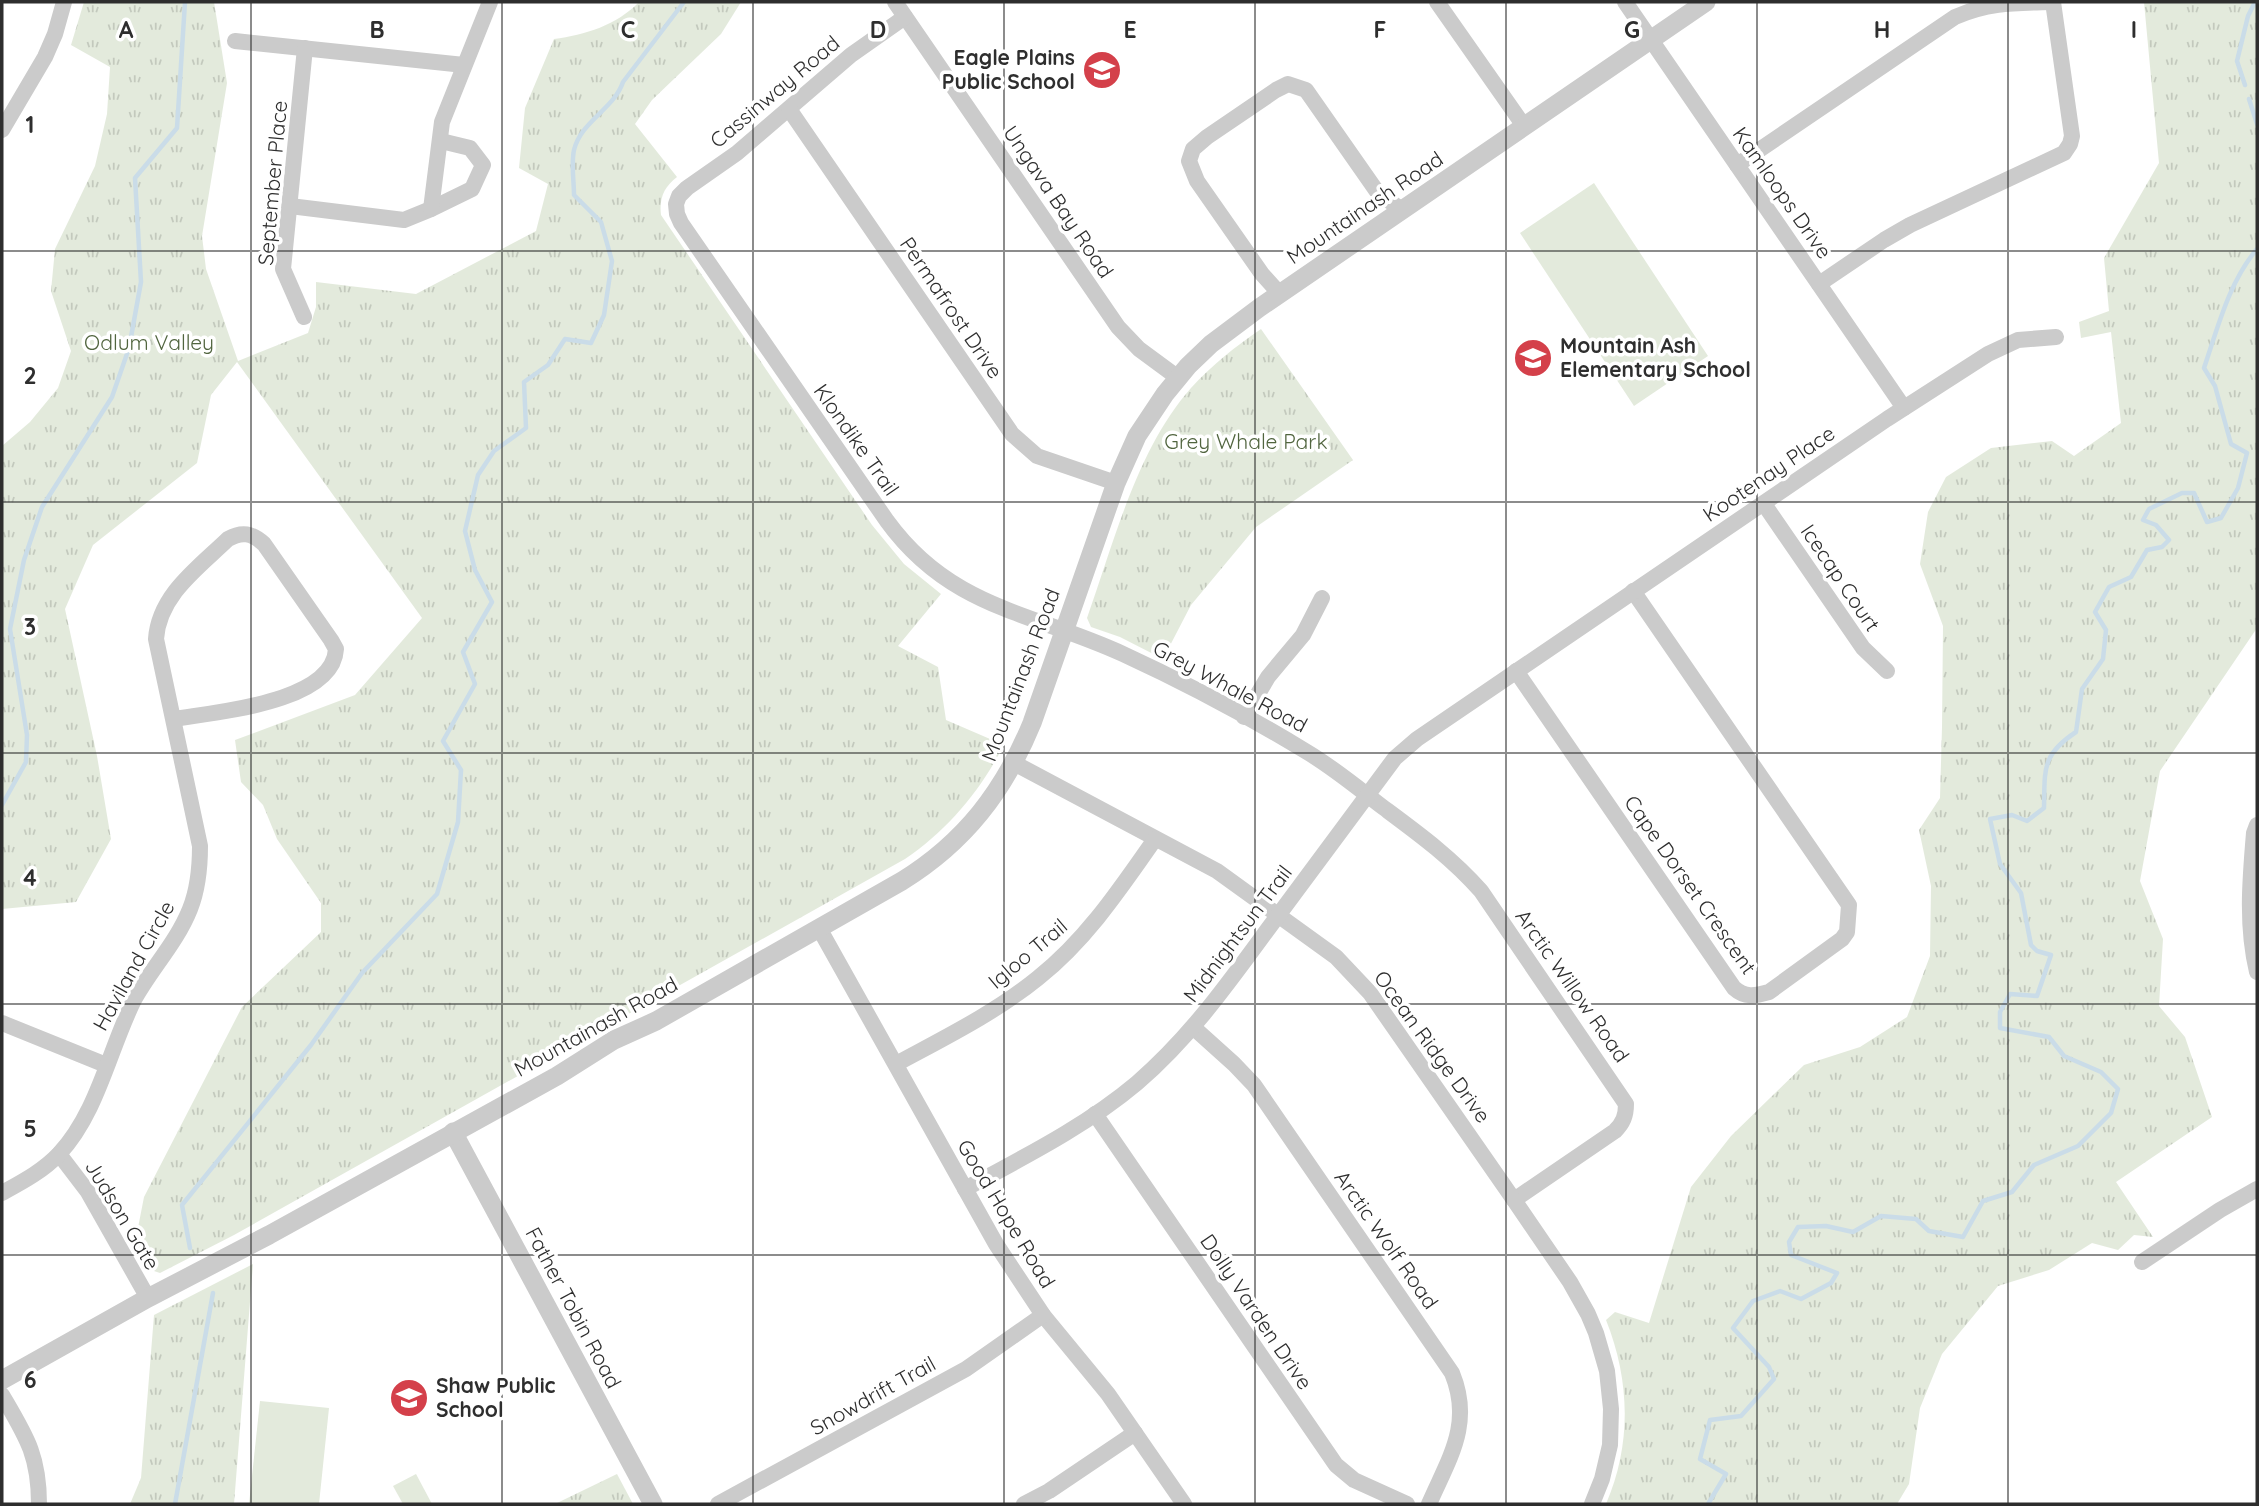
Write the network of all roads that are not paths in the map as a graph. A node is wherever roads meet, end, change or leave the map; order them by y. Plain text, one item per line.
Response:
1 (64, 2) edge
2 (490, 2) edge
3 (895, 2) edge
4 (1437, 2) edge
5 (1625, 2) edge
6 (1706, 2) edge
7 (2053, 2) edge
8 (905, 17) junction
9 (1651, 39) junction
10 (235, 41) dead end
11 (305, 48) junction
12 (464, 65) junction
13 (789, 109) junction
14 (3, 122) edge
15 (1524, 126) junction
16 (441, 141) junction
17 (1737, 165) junction
18 (676, 204) joint
19 (290, 206) junction
20 (432, 209) junction
21 (1402, 210) junction
22 (1819, 284) junction
23 (1280, 294) junction
24 (304, 317) dead end
25 (2056, 337) dead end
26 (1177, 377) junction
27 (1905, 408) junction
28 (1116, 483) junction
29 (1764, 504) junction
30 (1633, 592) junction
31 (1322, 598) dead end
32 (1064, 631) junction
33 (1516, 671) junction
34 (1887, 671) dead end
35 (1244, 717) junction
36 (174, 719) junction
37 (1014, 763) junction
38 (1367, 794) junction
39 (2257, 825) edge
40 (1155, 839) junction
41 (1279, 915) junction
42 (819, 928) junction
43 (2257, 972) edge
44 (2, 1023) edge
45 (1194, 1028) junction
46 (896, 1064) junction
47 (106, 1065) junction
48 (1096, 1114) junction
49 (453, 1132) junction
50 (59, 1154) junction
51 (965, 1189) junction
52 (2257, 1189) edge
53 (2, 1193) edge
54 (1514, 1200) junction
55 (2142, 1262) dead end
56 (148, 1298) junction
57 (1043, 1315) junction
58 (2, 1380) edge
59 (2, 1395) edge
60 (1135, 1433) junction
61 (39, 1504) edge
62 (653, 1504) edge
63 (718, 1504) edge
64 (1024, 1504) edge
65 (1184, 1504) edge
66 (1406, 1504) edge
67 (1429, 1504) edge
68 (1592, 1504) edge

1 - 14 street
2 - 12 street
3 - 8 street, Ungava Bay Road
4 - 15 street
5 - 9 street, Kamloops Drive
6 - 9 street, Mountainash Road
7 - 17 street
7 - 22 street
8 - 13 street, Cassinway Road
8 - 26 street, Ungava Bay Road
9 - 15 street, Mountainash Road
9 - 17 street, Kamloops Drive
10 - 11 street
11 - 12 street
11 - 19 street, September Place
12 - 16 street
13 - 18 street, Cassinway Road
13 - 28 street, Permafrost Drive
15 - 21 street, Mountainash Road
16 - 20 street
16 - 20 street
17 - 22 street, Kamloops Drive
18 - 32 street, Klondike Trail
19 - 20 street
19 - 24 street, September Place
21 - 23 street, Mountainash Road
21 - 23 street
22 - 27 street, Kamloops Drive
23 - 26 street, Mountainash Road
25 - 27 street, Kootenay Place
26 - 28 street, Mountainash Road
27 - 29 street, Kootenay Place
28 - 32 street, Mountainash Road
29 - 30 street, Kootenay Place
29 - 34 street, Icecap Court
30 - 33 street, Kootenay Place
30 - 33 street, Cape Dorset Crescent
31 - 35 street
32 - 35 street, Grey Whale Road
32 - 37 street, Mountainash Road
33 - 38 street, Midnightsun Trail
35 - 38 street, Grey Whale Road
36 - 36 street, Haviland Circle
36 - 47 street, Haviland Circle
37 - 40 street, Ocean Ridge Drive
37 - 42 street, Mountainash Road
38 - 41 street, Midnightsun Trail
38 - 54 street, Arctic Willow Road
39 - 43 street
40 - 41 street, Ocean Ridge Drive
40 - 46 street, Igloo Trail
41 - 45 street, Midnightsun Trail
41 - 54 street, Ocean Ridge Drive
42 - 46 street, Good Hope Road
42 - 49 street, Mountainash Road
44 - 47 street
45 - 48 street, Midnightsun Trail
45 - 67 street, Arctic Wolf Road
46 - 51 street, Good Hope Road
47 - 50 street, Haviland Circle
48 - 51 street, Midnightsun Trail
48 - 66 street, Dolly Varden Drive
49 - 56 street, Mountainash Road
49 - 62 street, Father Tobin Road
50 - 53 street, Haviland Circle
50 - 56 street, Judson Gate
51 - 57 street, Good Hope Road
52 - 55 street
54 - 68 street, Ocean Ridge Drive
56 - 58 street, Mountainash Road
57 - 60 street, Good Hope Road
57 - 63 street, Snowdrift Trail
59 - 61 street
60 - 64 street
60 - 65 street, Good Hope Road

